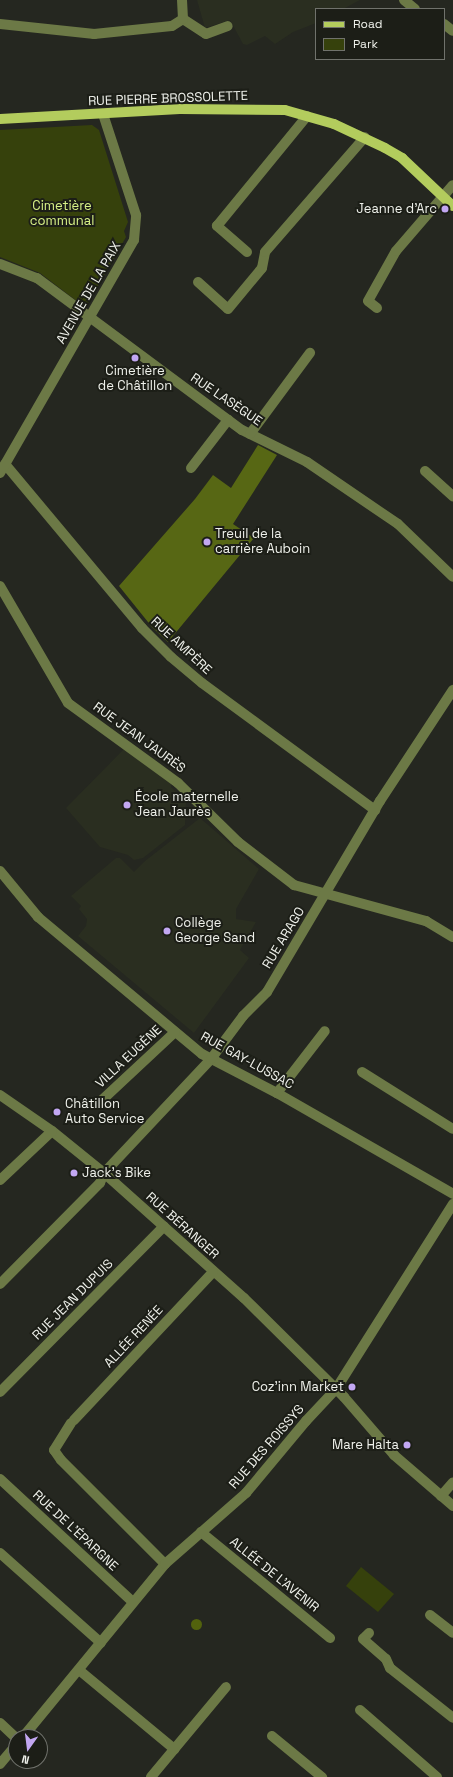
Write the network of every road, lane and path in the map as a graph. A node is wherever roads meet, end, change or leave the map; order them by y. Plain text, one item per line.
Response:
1 (182, 0) edge
2 (404, 0) edge
3 (414, 8) edge
4 (183, 19) junction
5 (0, 24) edge
6 (445, 25) edge
7 (228, 26) dead end
8 (453, 31) edge
9 (103, 114) junction
10 (307, 116) junction
11 (0, 119) edge
12 (365, 137) junction
13 (453, 185) edge
14 (443, 196) junction
15 (453, 206) edge
16 (247, 252) dead end
17 (0, 264) edge
18 (198, 282) dead end
19 (377, 308) dead end
20 (90, 318) junction
21 (310, 353) dead end
22 (228, 420) junction
23 (250, 434) junction
24 (2, 467) edge
25 (192, 468) dead end
26 (425, 471) dead end
27 (453, 496) edge
28 (453, 577) edge
29 (0, 586) edge
30 (453, 690) edge
31 (375, 810) junction
32 (0, 871) edge
33 (326, 893) junction
34 (453, 937) edge
35 (325, 1030) dead end
36 (175, 1032) junction
37 (212, 1059) junction
38 (362, 1072) dead end
39 (277, 1093) junction
40 (0, 1095) edge
41 (101, 1101) dead end
42 (453, 1129) edge
43 (52, 1131) junction
44 (104, 1173) junction
45 (0, 1180) edge
46 (453, 1194) edge
47 (453, 1204) edge
48 (164, 1226) junction
49 (213, 1272) junction
50 (0, 1284) edge
51 (336, 1389) junction
52 (0, 1392) edge
53 (0, 1479) edge
54 (453, 1482) edge
55 (441, 1496) junction
56 (453, 1506) edge
57 (201, 1532) junction
58 (0, 1553) edge
59 (165, 1564) junction
60 (133, 1602) junction
61 (430, 1614) dead end
62 (369, 1632) dead end
63 (453, 1633) edge
64 (330, 1638) dead end
65 (101, 1642) junction
66 (79, 1670) junction
67 (226, 1687) dead end
68 (360, 1710) dead end
69 (453, 1718) edge
70 (0, 1723) edge
71 (30, 1729) edge
72 (8, 1730) edge
73 (272, 1736) dead end
74 (174, 1749) junction
75 (8, 1754) edge
76 (0, 1764) edge
77 (151, 1777) edge
78 (322, 1777) edge
79 (437, 1777) edge

1 - 4 street
2 - 3 street
4 - 5 street
4 - 7 street
6 - 8 street
9 - 10 main road, RUE PIERRE BROSSOLETTE
9 - 11 main road, RUE PIERRE BROSSOLETTE
9 - 20 street, AVENUE DE LA PAIX
10 - 12 main road, RUE PIERRE BROSSOLETTE
10 - 16 street
12 - 14 main road, RUE PIERRE BROSSOLETTE
12 - 18 street
13 - 14 street
14 - 15 main road, RUE PIERRE BROSSOLETTE
14 - 19 street
17 - 20 street, RUE LASÈGUE
20 - 22 street, RUE LASÈGUE
20 - 24 street, AVENUE DE LA PAIX
21 - 23 street
22 - 23 street, RUE LASÈGUE
22 - 25 street
23 - 28 street, RUE LASÈGUE
24 - 31 street, RUE AMPÈRE
26 - 27 street
29 - 33 street, RUE JEAN JAURÈS
30 - 31 street, RUE ARAGO
31 - 33 street, RUE ARAGO
32 - 36 street, RUE GAY-LUSSAC
33 - 34 street, RUE JEAN JAURÈS
33 - 37 street, RUE ARAGO
35 - 39 street
36 - 37 street, RUE GAY-LUSSAC
36 - 41 street, VILLA EUGÈNE
37 - 39 street, RUE GAY-LUSSAC
37 - 44 street, RUE ARAGO
38 - 42 street
39 - 46 street, RUE GAY-LUSSAC
40 - 43 street, RUE BÉRANGER
43 - 44 street, RUE BÉRANGER
43 - 45 street
44 - 48 street, RUE BÉRANGER
44 - 50 street, RUE ARAGO
47 - 51 street, RUE DES ROISSYS
48 - 49 street, RUE BÉRANGER
48 - 52 street, RUE JEAN DUPUIS
49 - 51 street, RUE BÉRANGER
49 - 59 street, ALLÉE RENÉE
51 - 55 street, RUE BÉRANGER
51 - 57 street, RUE DES ROISSYS
53 - 60 street, RUE DE L'ÉPARGNE
54 - 55 street
55 - 56 street, RUE BÉRANGER
57 - 59 street, RUE DES ROISSYS
57 - 64 street, ALLÉE DE L'AVENIR
58 - 65 street
59 - 60 street, RUE DES ROISSYS
60 - 65 street, RUE DES ROISSYS
61 - 63 street
62 - 69 street
65 - 66 street, RUE DES ROISSYS
66 - 71 street, RUE DES ROISSYS
66 - 74 street
67 - 74 street
68 - 79 street
70 - 72 street
73 - 78 street
74 - 77 street
75 - 76 street

